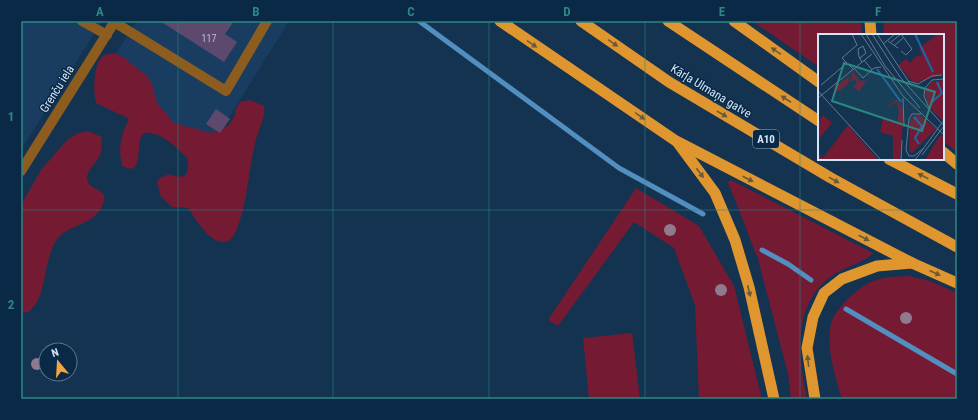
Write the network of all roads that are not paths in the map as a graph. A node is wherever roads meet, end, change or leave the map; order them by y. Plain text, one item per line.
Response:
1 (82, 21) edge
2 (267, 21) edge
3 (500, 21) edge
4 (581, 21) edge
5 (668, 21) edge
6 (734, 21) edge
7 (870, 21) edge
8 (114, 22) edge
9 (872, 34) edge
10 (106, 35) junction
11 (818, 81) edge
12 (818, 120) edge
13 (676, 141) junction
14 (944, 153) edge
15 (891, 160) edge
16 (944, 160) edge
17 (957, 166) edge
18 (21, 171) edge
19 (957, 194) edge
20 (957, 247) edge
21 (912, 263) junction
22 (957, 283) edge
23 (774, 399) edge
24 (815, 399) edge

1 - 10 street
2 - 8 street
3 -> 13 highway
4 -> 20 highway, Kārļa Ulmaņa gatve / A10
12 -> 5 highway
11 -> 6 highway
7 - 9 highway
8 - 10 street, Grenču iela
10 - 18 street, Grenču iela
13 -> 21 highway
13 -> 23 highway
14 - 17 highway
19 -> 15 highway
16 - 17 highway
21 -> 22 highway
24 -> 21 highway

